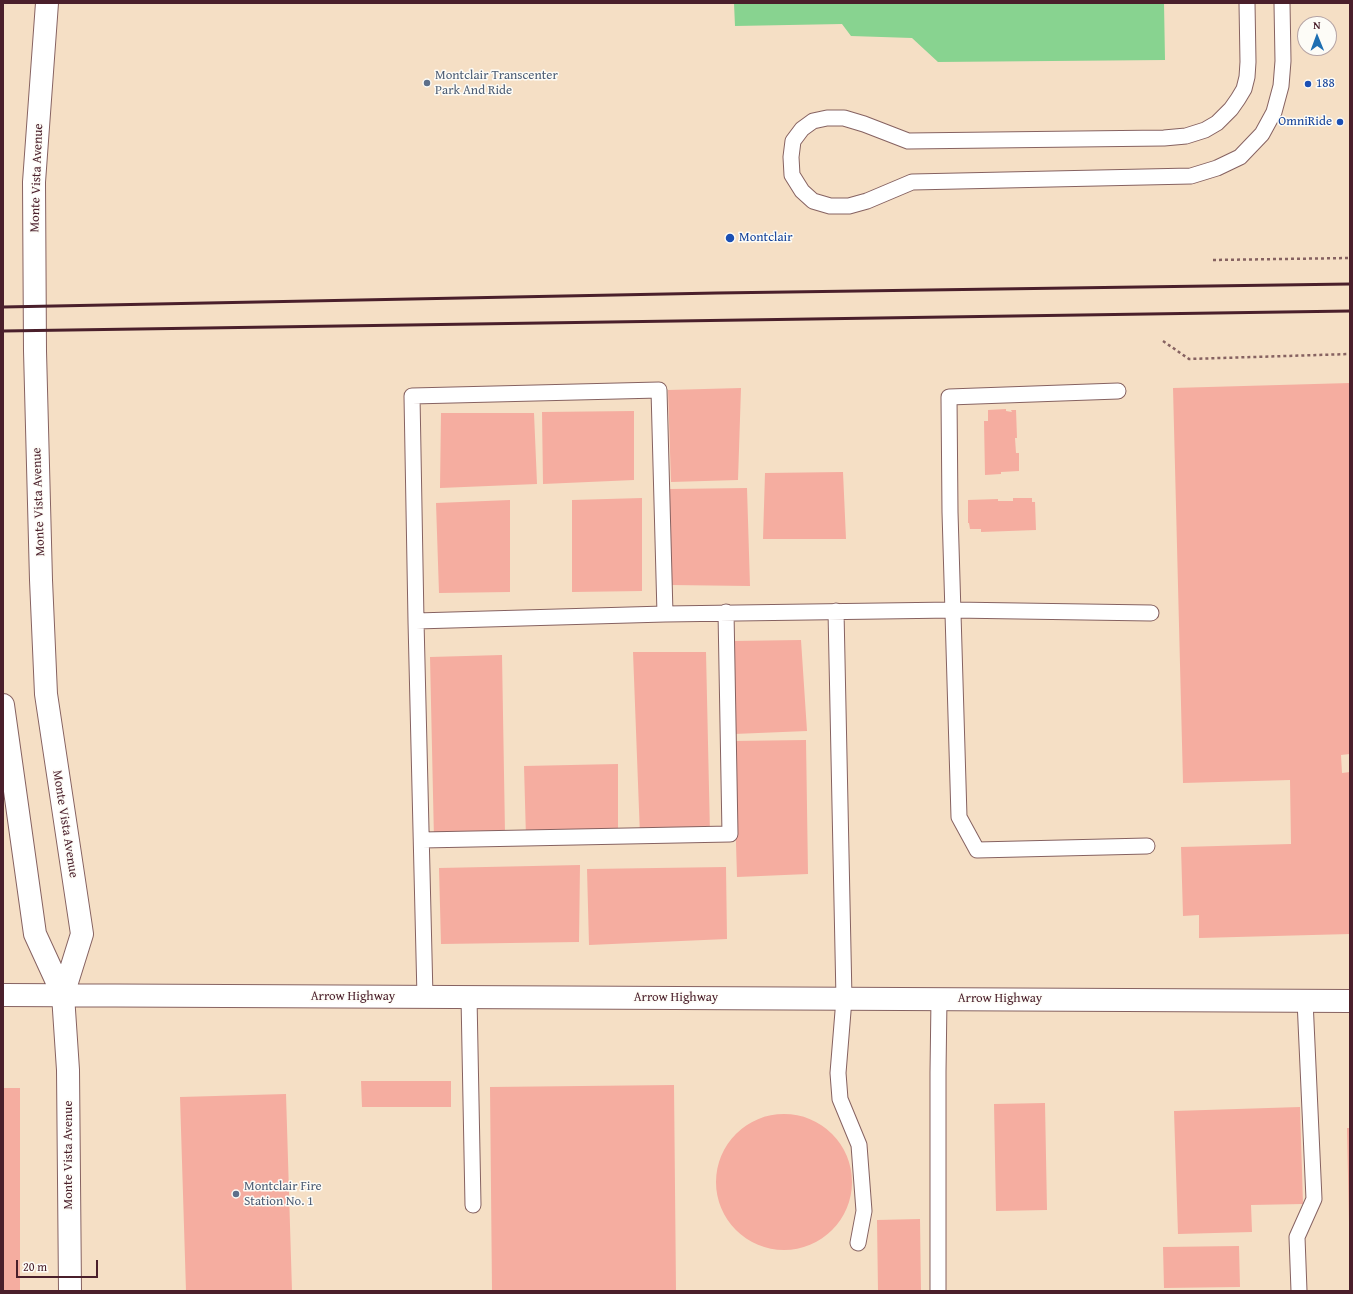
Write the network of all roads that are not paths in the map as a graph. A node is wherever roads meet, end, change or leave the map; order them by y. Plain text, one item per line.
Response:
1 (47, 3) edge
2 (1247, 3) edge
3 (1282, 3) edge
4 (1118, 390) dead end
5 (953, 610) junction
6 (836, 611) junction
7 (726, 612) junction
8 (1151, 613) dead end
9 (665, 614) junction
10 (416, 621) junction
11 (3, 705) edge
12 (422, 840) junction
13 (1147, 846) dead end
14 (3, 995) edge
15 (62, 995) junction
16 (426, 997) junction
17 (469, 997) junction
18 (844, 998) junction
19 (939, 999) junction
20 (1305, 1000) junction
21 (1350, 1001) edge
22 (473, 1206) dead end
23 (858, 1243) dead end
24 (70, 1291) edge
25 (938, 1291) edge
26 (1299, 1291) edge

1 - 15 main road, Monte Vista Avenue
2 - 3 lane
4 - 5 lane
5 - 6 lane
5 - 8 lane
5 - 13 lane
6 - 7 lane
6 - 18 lane
7 - 9 lane
7 - 12 lane
9 - 10 lane
9 - 10 lane
10 - 12 lane
11 - 15 main road, Monte Vista Avenue
12 - 16 lane
14 - 15 main road, Arrow Highway
15 - 16 main road, Arrow Highway
15 - 24 main road, Monte Vista Avenue
16 - 17 main road, Arrow Highway
17 - 18 main road, Arrow Highway
17 - 22 lane
18 - 19 main road, Arrow Highway
18 - 23 lane
19 - 20 main road, Arrow Highway
19 - 25 lane
20 - 21 main road, Arrow Highway
20 - 26 lane

